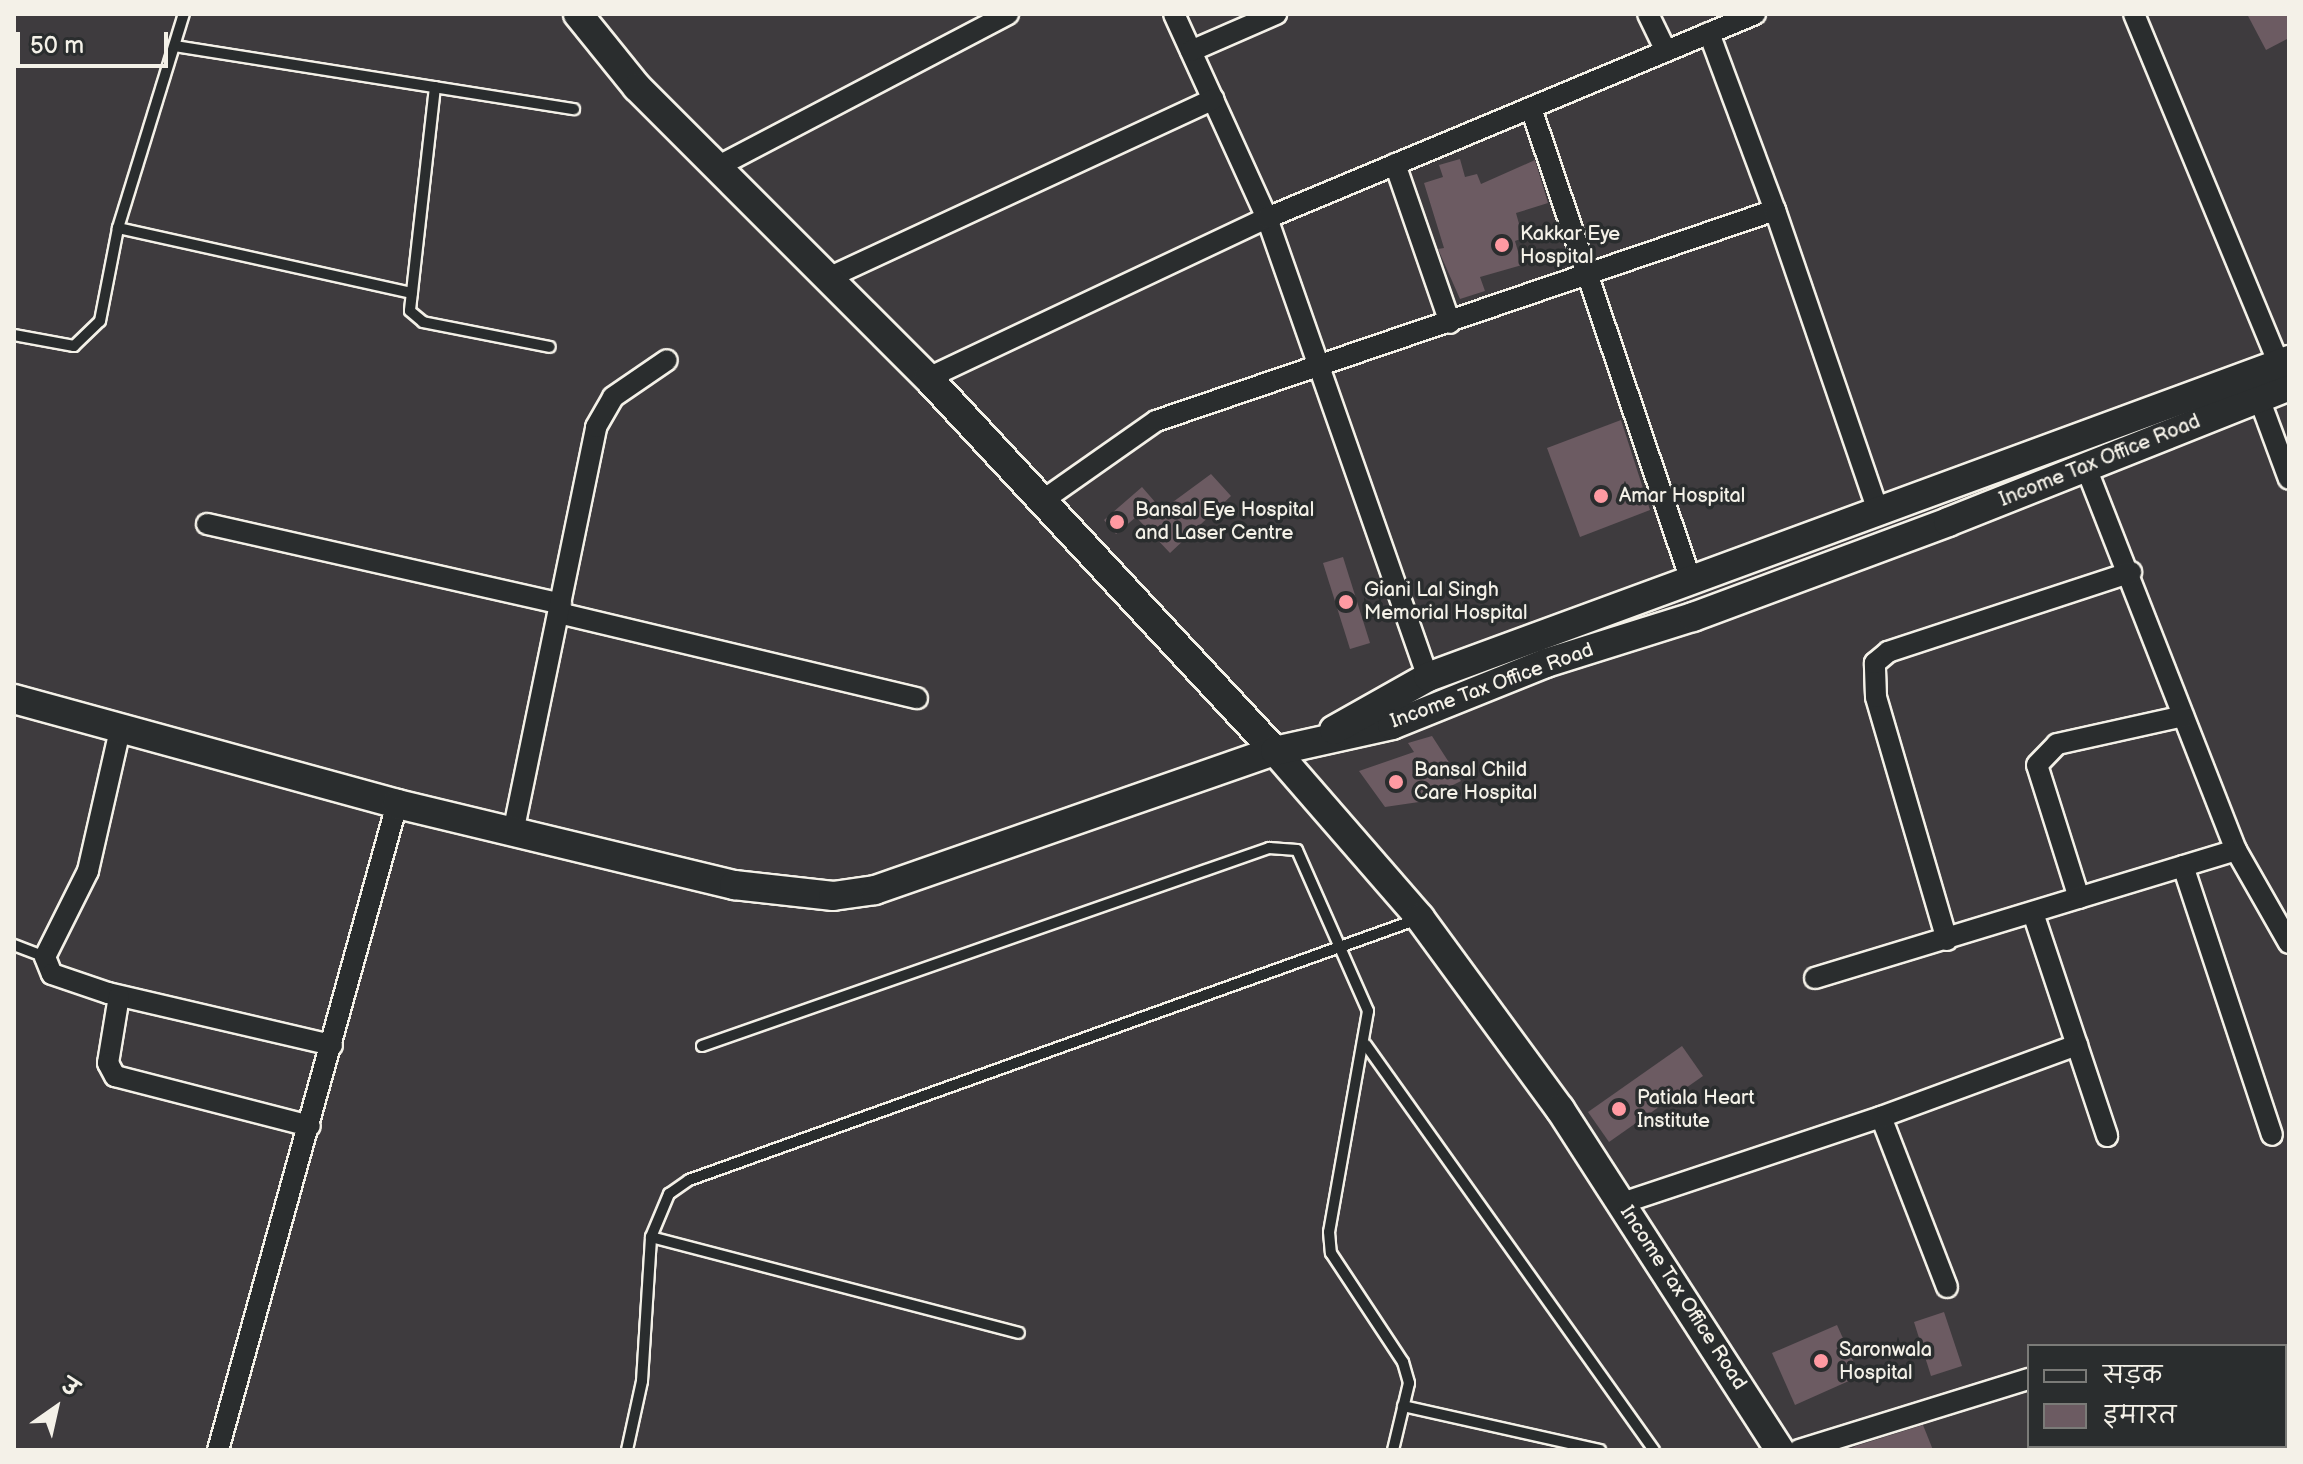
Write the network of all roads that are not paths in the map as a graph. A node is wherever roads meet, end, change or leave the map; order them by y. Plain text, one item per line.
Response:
1 (184, 14) edge
2 (578, 14) edge
3 (1008, 14) edge
4 (1174, 14) edge
5 (1276, 14) edge
6 (1648, 14) edge
7 (1755, 14) edge
8 (2134, 14) edge
9 (1709, 33) junction
10 (175, 46) junction
11 (1191, 51) junction
12 (1666, 51) junction
13 (435, 87) junction
14 (1213, 99) junction
15 (1531, 108) junction
16 (574, 109) dead end
17 (1395, 164) junction
18 (715, 168) junction
19 (1775, 210) junction
20 (1267, 218) junction
21 (118, 228) junction
22 (1587, 276) junction
23 (828, 278) junction
24 (412, 293) junction
25 (1450, 323) junction
26 (14, 335) edge
27 (550, 347) dead end
28 (667, 360) dead end
29 (1324, 367) junction
30 (2286, 370) edge
31 (928, 378) junction
32 (2259, 398) junction
33 (2194, 410) junction
34 (2085, 465) junction
35 (2289, 479) edge
36 (1042, 501) junction
37 (1879, 513) junction
38 (207, 524) dead end
39 (2131, 572) junction
40 (1691, 581) junction
41 (560, 609) junction
42 (1428, 677) junction
43 (917, 698) dead end
44 (14, 699) edge
45 (2183, 716) junction
46 (120, 730) junction
47 (1324, 737) junction
48 (1275, 751) junction
49 (397, 804) junction
50 (514, 828) junction
51 (2236, 850) junction
52 (2183, 866) junction
53 (2079, 898) junction
54 (2033, 913) junction
55 (1420, 918) junction
56 (1947, 940) junction
57 (2289, 943) edge
58 (14, 945) edge
59 (1341, 947) junction
60 (45, 957) junction
61 (1815, 978) dead end
62 (119, 996) junction
63 (332, 1045) junction
64 (1366, 1045) junction
65 (2077, 1045) junction
66 (702, 1046) dead end
67 (1881, 1117) junction
68 (310, 1126) junction
69 (2272, 1135) dead end
70 (2107, 1136) dead end
71 (1622, 1203) junction
72 (651, 1237) junction
73 (1947, 1287) dead end
74 (1019, 1333) dead end
75 (2027, 1380) edge
76 (1403, 1406) junction
77 (218, 1450) edge
78 (627, 1450) edge
79 (1393, 1450) edge
80 (1600, 1450) edge
81 (1654, 1450) edge
82 (1780, 1450) edge
83 (1799, 1450) edge

1 - 10 lane
2 - 18 main road
3 - 18 street
4 - 11 street
5 - 11 street
6 - 12 street
7 - 9 street
8 - 30 street
9 - 12 street
9 - 19 street
10 - 13 lane
10 - 21 lane
11 - 14 street
12 - 15 street
13 - 16 lane
13 - 24 lane
14 - 20 street
14 - 23 street
15 - 17 street
15 - 22 street
17 - 20 street
17 - 25 street
18 - 23 main road
19 - 22 street
19 - 37 street
20 - 29 street
20 - 31 street
21 - 24 lane
21 - 26 lane
22 - 25 street
22 - 40 street
23 - 31 main road
24 - 27 lane
25 - 29 street
28 - 41 street
29 - 36 street
29 - 42 street
30 - 32 main road, Income Tax Office Road
30 - 33 main road
31 - 36 main road
32 - 33 main road, Income Tax Office Road
32 - 35 street
33 - 34 main road, Income Tax Office Road
33 - 37 main road
34 - 39 street
34 - 47 main road, Income Tax Office Road
36 - 48 main road
37 - 40 main road
38 - 41 street
39 - 45 street
39 - 56 street
40 - 42 main road
41 - 43 street
41 - 50 street
42 - 47 main road
44 - 46 main road
45 - 51 street
45 - 53 street
46 - 49 main road
46 - 60 street
47 - 48 main road, Income Tax Office Road
48 - 50 main road
48 - 55 main road, Income Tax Office Road
49 - 50 main road
49 - 63 street
51 - 52 street
51 - 57 street
52 - 53 street
52 - 69 street
53 - 54 street
54 - 56 street
54 - 65 street
55 - 59 lane
55 - 71 main road, Income Tax Office Road
56 - 61 street
58 - 60 lane
59 - 64 lane
59 - 66 lane
59 - 72 lane
60 - 62 street
62 - 63 street
62 - 68 street
63 - 68 street
64 - 76 lane
64 - 81 lane
65 - 67 street
65 - 70 street
67 - 71 street
67 - 73 street
68 - 77 street
71 - 82 main road, Income Tax Office Road
72 - 74 lane
72 - 78 lane
75 - 83 street
76 - 79 lane
76 - 80 lane

